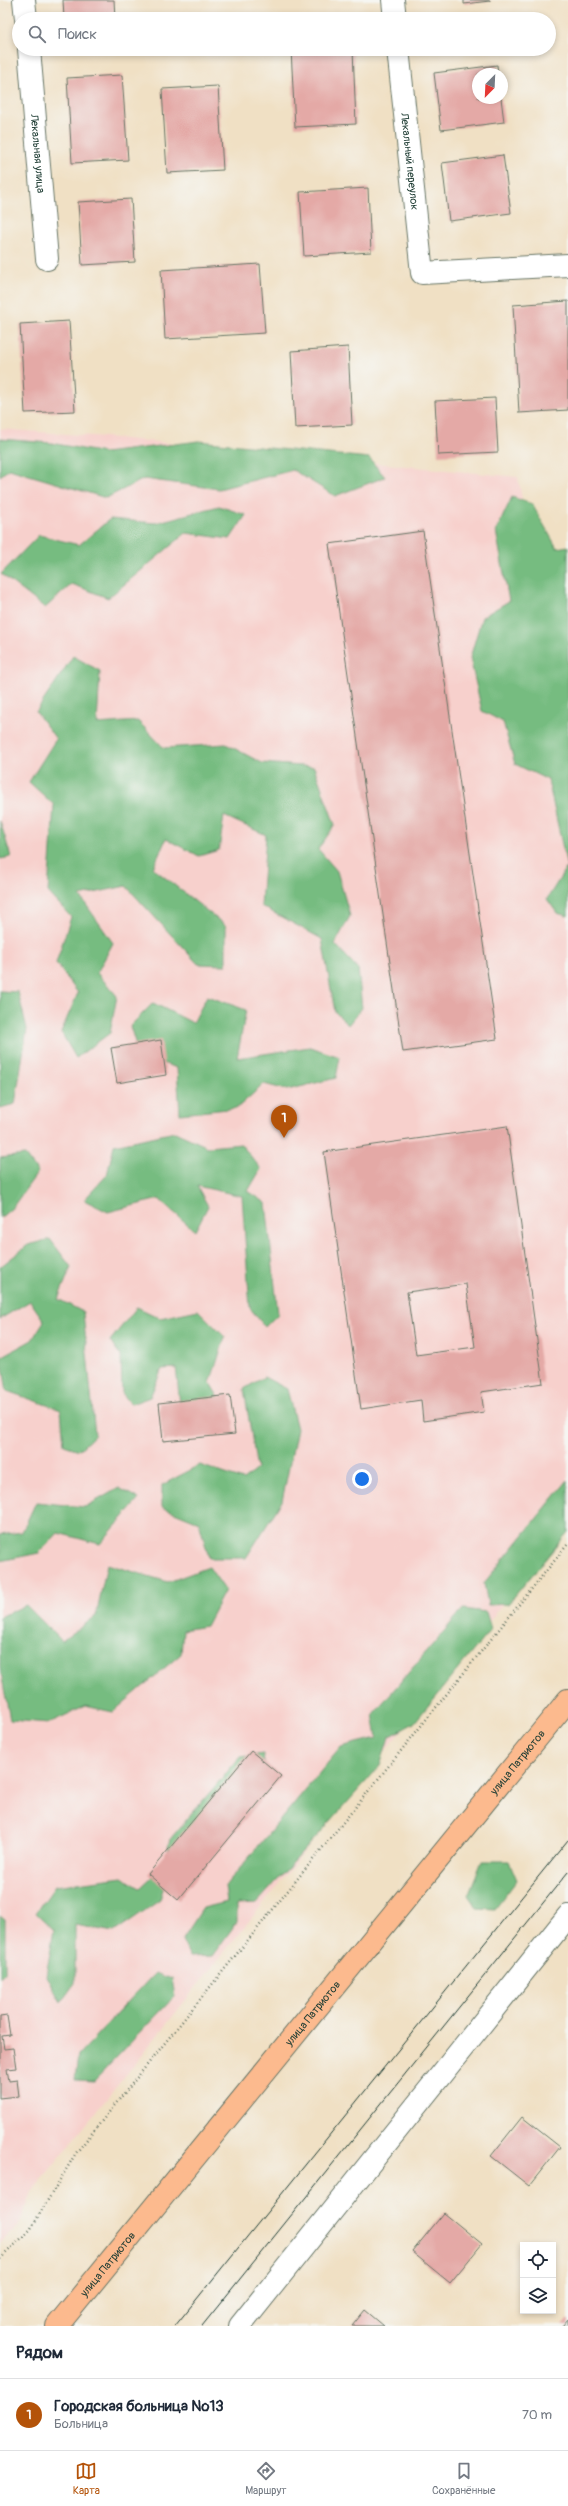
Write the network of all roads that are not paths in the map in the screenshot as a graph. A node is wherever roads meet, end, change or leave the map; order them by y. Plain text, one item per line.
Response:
1 (24, 0) edge
2 (393, 0) edge
3 (25, 12) edge
4 (394, 12) edge
5 (30, 56) edge
6 (399, 56) edge
7 (47, 259) dead end
8 (568, 265) edge
9 (568, 1700) edge
10 (568, 1916) edge
11 (57, 2326) edge
12 (240, 2326) edge

1 - 3 street
2 - 4 street
5 - 7 street, Лекальная улица
6 - 8 street, Лекальный переулок
9 - 11 main road, улица Патриотов
10 - 12 street

